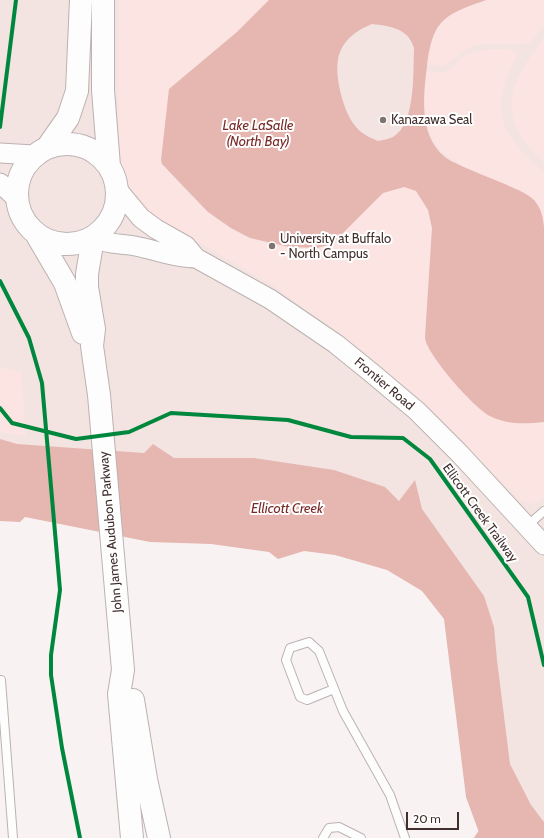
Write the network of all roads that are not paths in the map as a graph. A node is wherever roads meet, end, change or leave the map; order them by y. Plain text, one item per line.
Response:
1 (81, 0) edge
2 (103, 0) edge
3 (40, 151) junction
4 (0, 154) edge
5 (109, 166) junction
6 (0, 183) edge
7 (118, 190) junction
8 (17, 199) junction
9 (38, 237) junction
10 (93, 238) junction
11 (196, 258) junction
12 (92, 346) junction
13 (544, 511) edge
14 (527, 526) junction
15 (544, 545) edge
16 (123, 670) junction
17 (1, 680) edge
18 (334, 689) junction
19 (12, 838) edge
20 (132, 838) edge
21 (159, 838) edge
22 (323, 838) edge
23 (361, 838) edge
24 (405, 838) edge

1 - 3 main road
2 - 5 main road
3 - 4 street
3 - 5 main road
3 - 8 main road
5 - 7 main road
6 - 8 street
7 - 10 main road
7 - 11 street, Frontier Road
8 - 9 main road
9 - 10 main road
9 - 12 main road, John James Audubon Parkway
10 - 11 street, Frontier Road
10 - 12 main road, John James Audubon Parkway
11 - 14 street, Frontier Road
12 - 16 main road, John James Audubon Parkway
13 - 14 lane
14 - 15 street, Frontier Road
16 - 20 main road, John James Audubon Parkway
16 - 21 main road, John James Audubon Parkway
17 - 19 lane
18 - 18 lane
18 - 24 lane
22 - 23 lane

